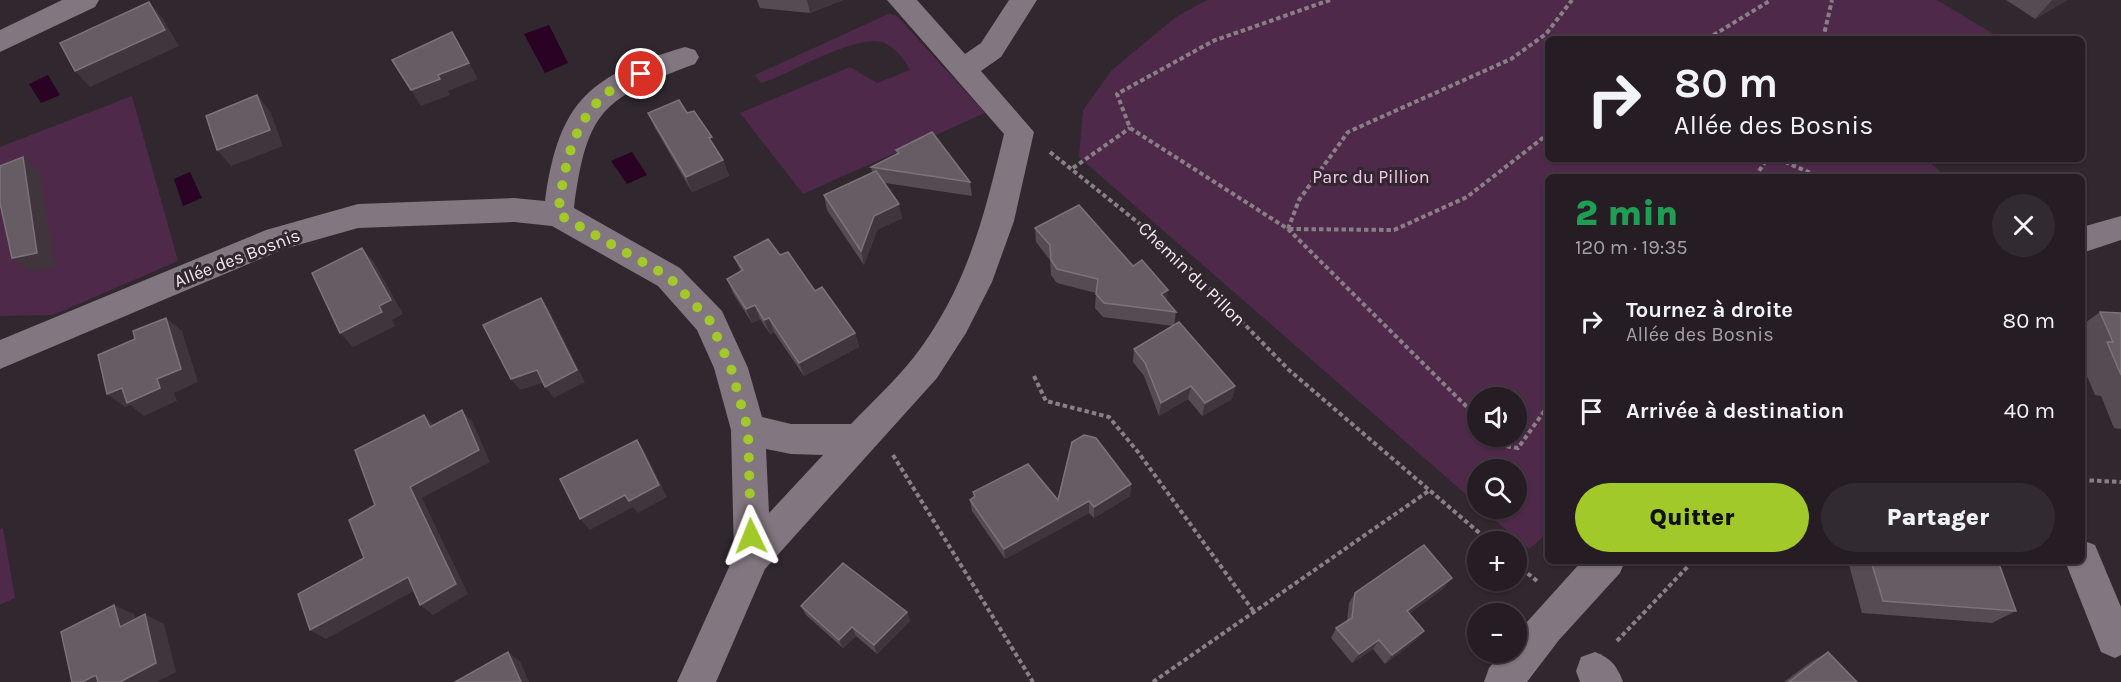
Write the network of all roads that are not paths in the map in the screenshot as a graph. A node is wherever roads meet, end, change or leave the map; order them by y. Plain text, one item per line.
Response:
1 (85, 0) edge
2 (901, 0) edge
3 (1023, 0) edge
4 (0, 42) edge
5 (685, 57) dead end
6 (963, 69) junction
7 (558, 214) junction
8 (2121, 228) edge
9 (2085, 239) edge
10 (0, 355) edge
11 (748, 430) junction
12 (859, 440) junction
13 (752, 557) junction
14 (1604, 564) edge
15 (2085, 564) edge
16 (2115, 639) dead end
17 (696, 682) edge
18 (1503, 682) edge

1 - 4 street
2 - 6 street
3 - 6 street
5 - 7 street
6 - 12 street, Allée des Bosnis
7 - 10 street, Allée des Bosnis
7 - 11 street, Allée des Bosnis
8 - 9 street
11 - 12 street
11 - 13 street, Allée des Bosnis
12 - 13 street, Allée des Bosnis
13 - 17 street, Allée des Bosnis
14 - 18 street
15 - 16 street

